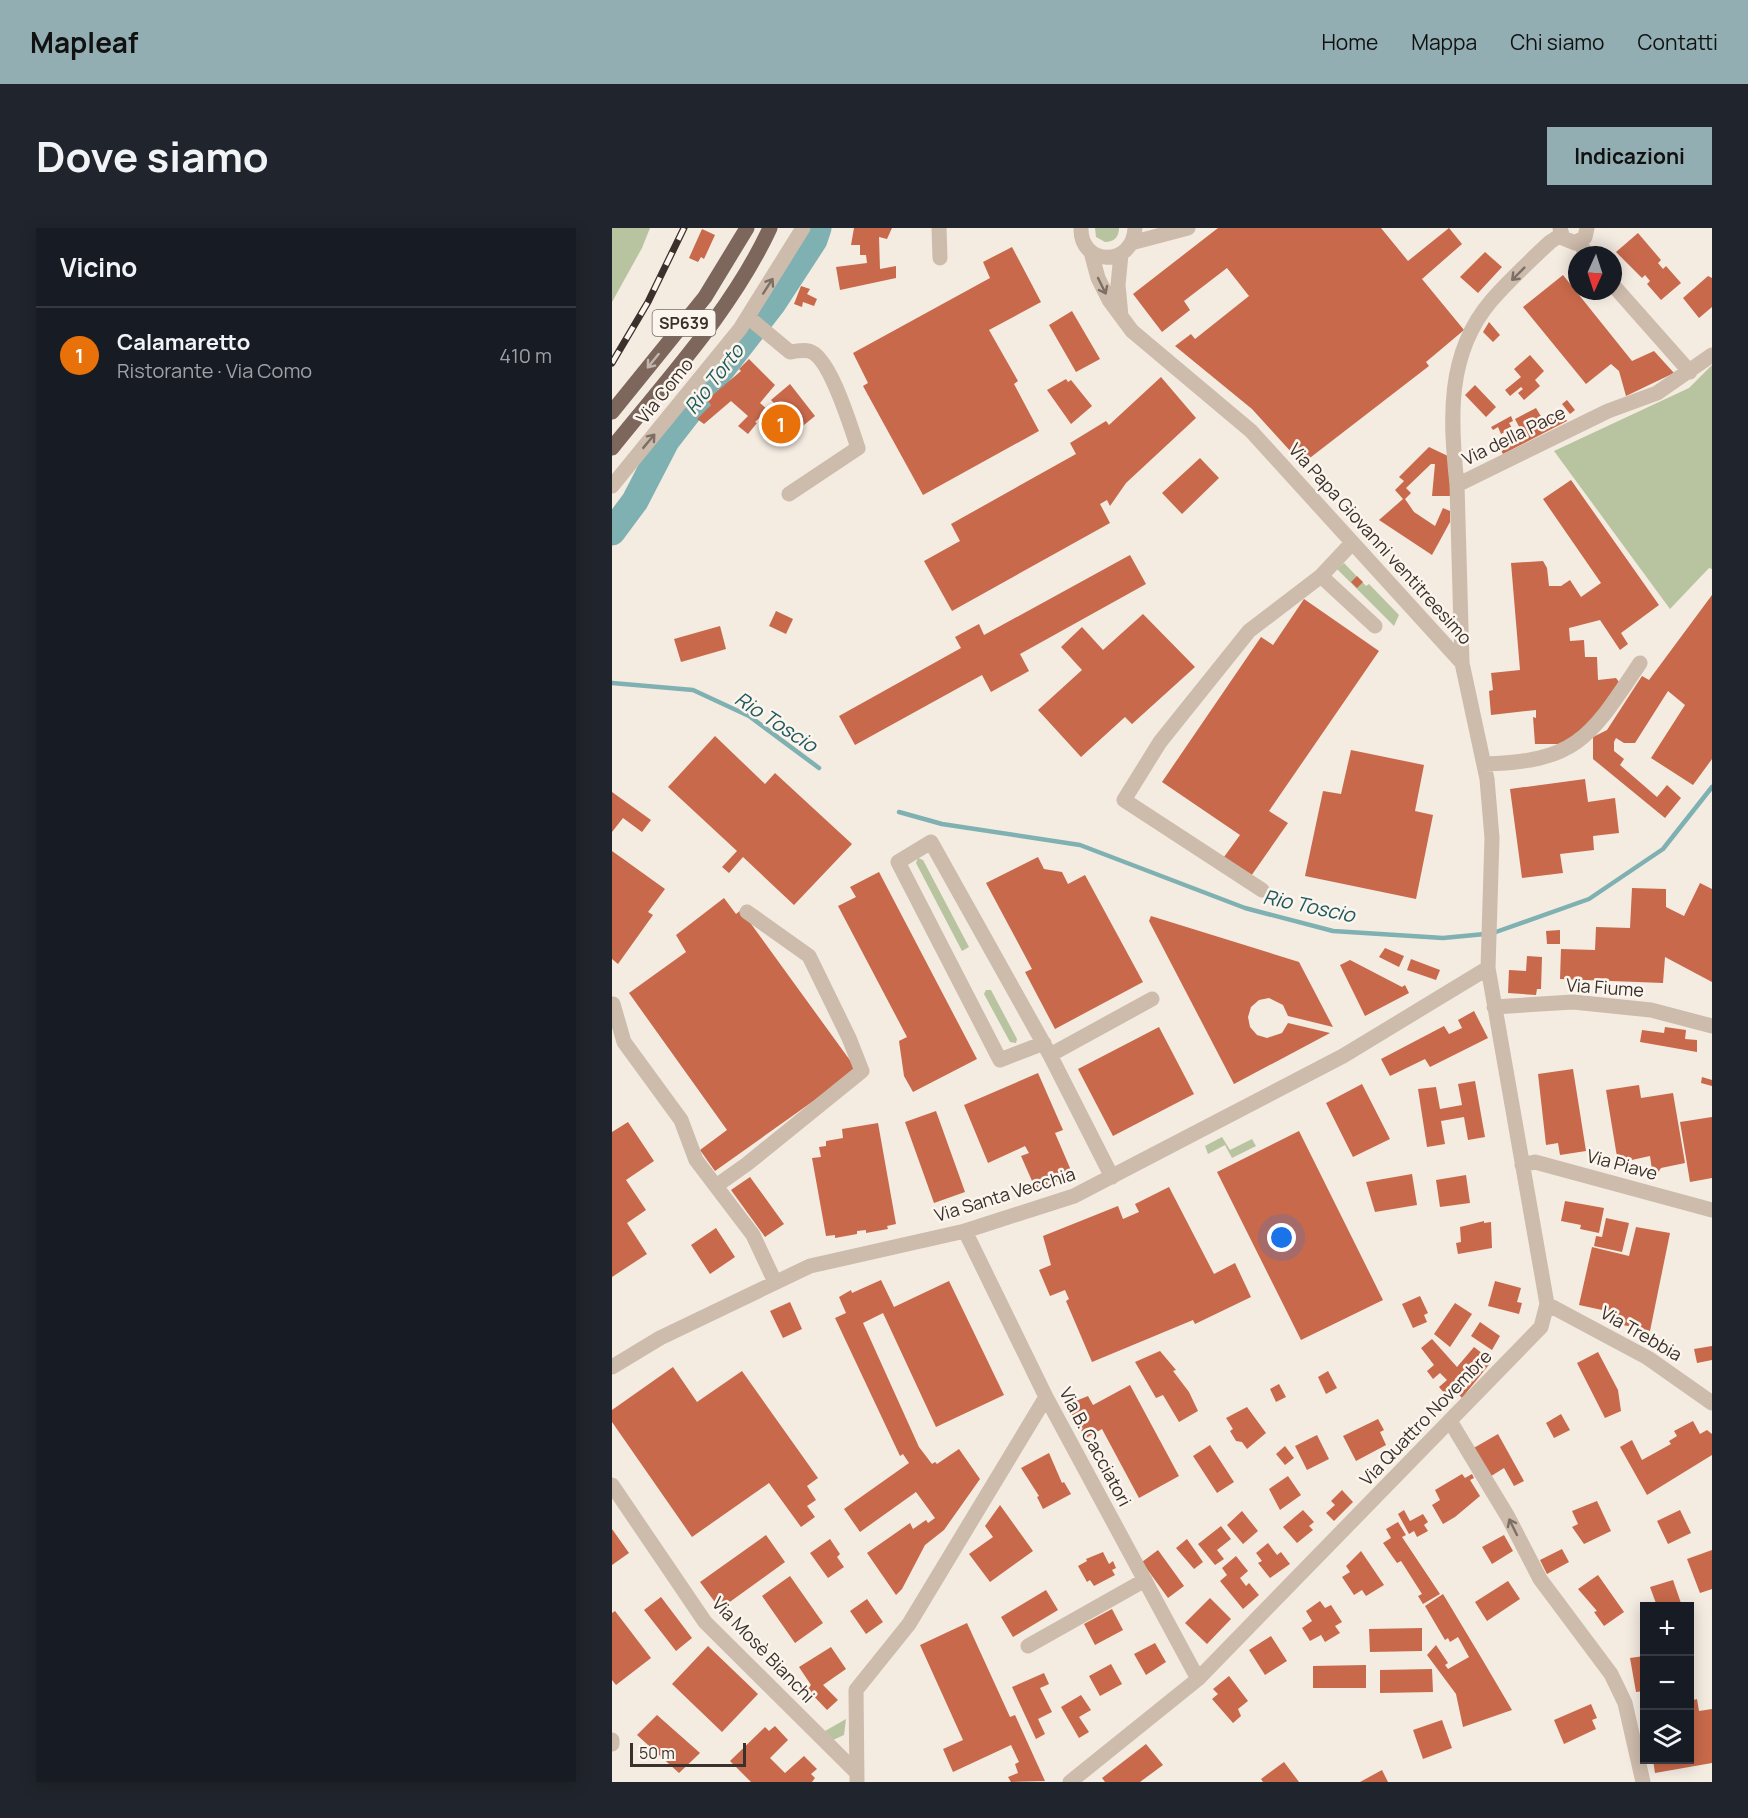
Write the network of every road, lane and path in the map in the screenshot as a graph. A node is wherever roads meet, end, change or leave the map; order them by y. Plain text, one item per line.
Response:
1 (747, 228) edge
2 (770, 228) edge
3 (802, 228) edge
4 (939, 228) edge
5 (1188, 228) edge
6 (1587, 228) edge
7 (1080, 229) edge
8 (1560, 231) edge
9 (1129, 242) edge
10 (1578, 246) edge
11 (1583, 246) edge
12 (1091, 252) junction
13 (940, 258) dead end
14 (1622, 295) edge
15 (1121, 316) junction
16 (754, 322) junction
17 (1712, 355) edge
18 (1690, 372) junction
19 (612, 412) edge
20 (612, 448) edge
21 (1457, 485) junction
22 (612, 486) edge
23 (789, 494) dead end
24 (1351, 544) junction
25 (1321, 576) junction
26 (1376, 626) dead end
27 (1462, 663) junction
28 (1640, 663) dead end
29 (1484, 764) junction
30 (1262, 890) dead end
31 (747, 912) dead end
32 (1488, 969) junction
33 (1152, 999) dead end
34 (613, 1004) edge
35 (1494, 1007) junction
36 (1712, 1026) edge
37 (1047, 1049) junction
38 (1522, 1165) junction
39 (1112, 1177) junction
40 (716, 1186) junction
41 (1712, 1210) edge
42 (965, 1231) junction
43 (775, 1282) junction
44 (1547, 1304) junction
45 (612, 1367) edge
46 (1046, 1397) junction
47 (1712, 1403) edge
48 (1450, 1421) junction
49 (612, 1485) edge
50 (1145, 1580) junction
51 (1028, 1646) dead end
52 (1198, 1678) junction
53 (857, 1777) edge
54 (1072, 1781) edge
55 (1643, 1782) edge

1 -> 19 main road, SP639
2 - 20 main road, SP639
16 -> 3 street, Via Como
4 - 13 street
5 - 9 street
6 - 11 street
7 - 12 street, Via Papa Giovanni ventitreesimo
8 - 10 street
8 -> 21 street
9 - 12 street
9 - 15 street
12 -> 15 street, Via Papa Giovanni ventitreesimo
14 - 18 street
15 - 24 street, Via Papa Giovanni ventitreesimo
22 -> 16 street, Via Como
16 - 23 street
17 - 18 street, Via della Pace
18 - 21 street, Via della Pace
21 - 27 street, Via della Pace
24 - 25 street
24 - 27 street, Via Papa Giovanni ventitreesimo
25 - 26 street
25 - 30 street
27 - 29 street, Via Papa Giovanni ventitreesimo
28 - 29 street
29 - 32 street, Via Papa Giovanni ventitreesimo
31 - 40 street
32 - 35 street
32 - 39 street, Via Santa Vecchia
33 - 37 street
34 - 40 street
35 - 36 street, Via Fiume
35 - 38 street
37 - 37 street
37 - 39 street
38 - 41 street, Via Piave
38 - 44 street
39 - 42 street, Via Santa Vecchia
40 - 43 street
42 - 43 street, Via Santa Vecchia
42 - 46 street, Via B. Cacciatori
43 - 45 street, Via Santa Vecchia
44 - 47 street, Via Trebbia
44 - 48 street, Via Quattro Novembre
46 - 50 street, Via B. Cacciatori
46 - 53 street
48 - 52 street, Via Quattro Novembre
55 -> 48 street
49 - 53 street, Via Mosè Bianchi
50 - 51 street
50 - 52 street, Via B. Cacciatori
52 - 54 street, Via Quattro Novembre

